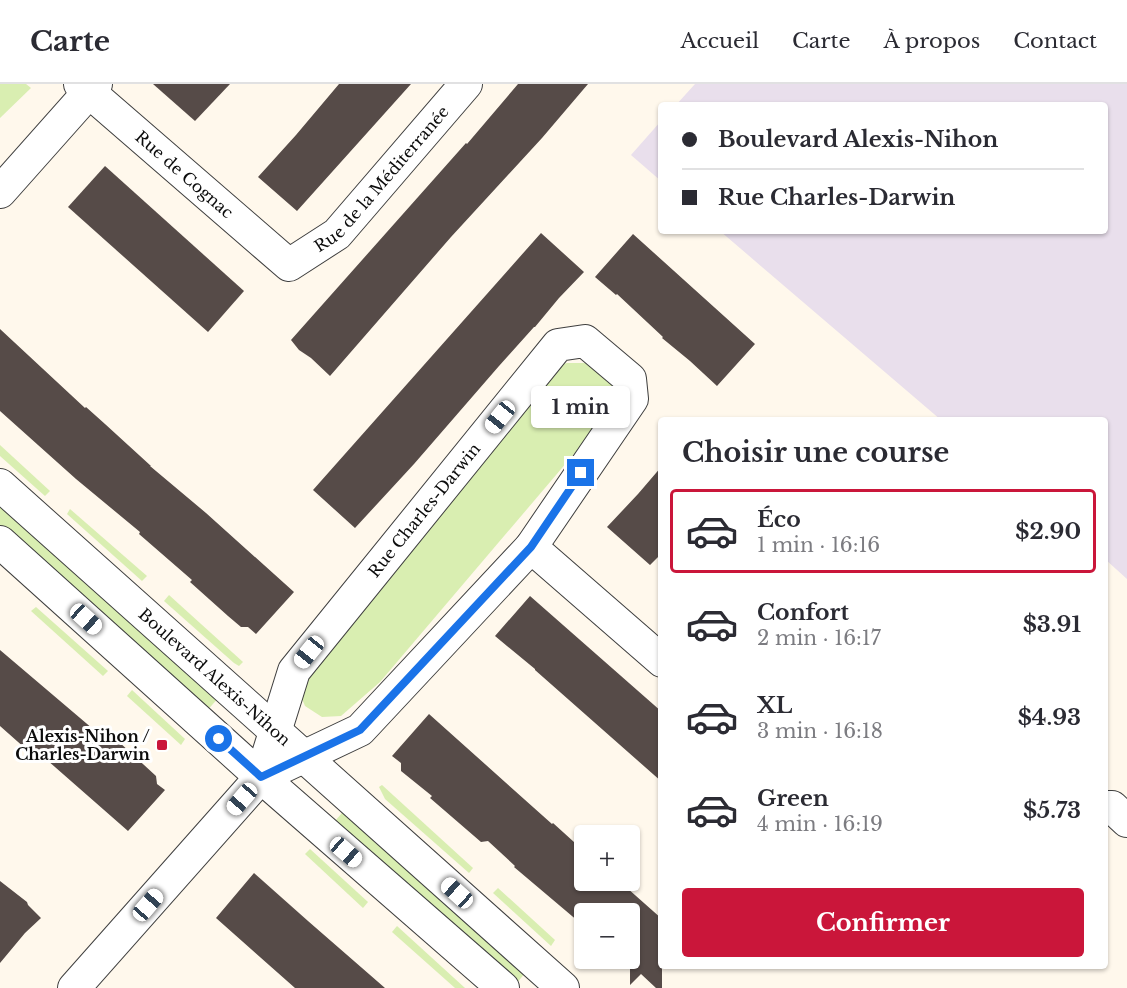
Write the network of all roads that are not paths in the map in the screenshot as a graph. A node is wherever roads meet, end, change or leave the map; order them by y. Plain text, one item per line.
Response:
1 (466, 84) edge
2 (88, 87) edge
3 (0, 192) edge
4 (289, 265) joint
5 (0, 486) edge
6 (0, 542) edge
7 (531, 547) junction
8 (658, 658) edge
9 (275, 731) junction
10 (304, 757) junction
11 (261, 777) junction
12 (1108, 807) edge
13 (1127, 821) edge
14 (74, 988) edge
15 (502, 988) edge
16 (563, 988) edge

1 - 4 street, Rue de la Méditerranée
2 - 3 street
2 - 4 street, Rue de Cognac
5 - 9 street, Boulevard Alexis-Nihon
6 - 11 street
7 - 8 street
7 - 9 street, Rue Charles-Darwin
7 - 10 street, Rue Charles-Darwin
9 - 10 street, Boulevard Alexis-Nihon
9 - 11 street, Rue Charles-Darwin
10 - 11 street, Rue Charles-Darwin
10 - 16 street, Boulevard Alexis-Nihon
11 - 14 street, Rue Charles-Darwin
11 - 15 street
12 - 13 street

